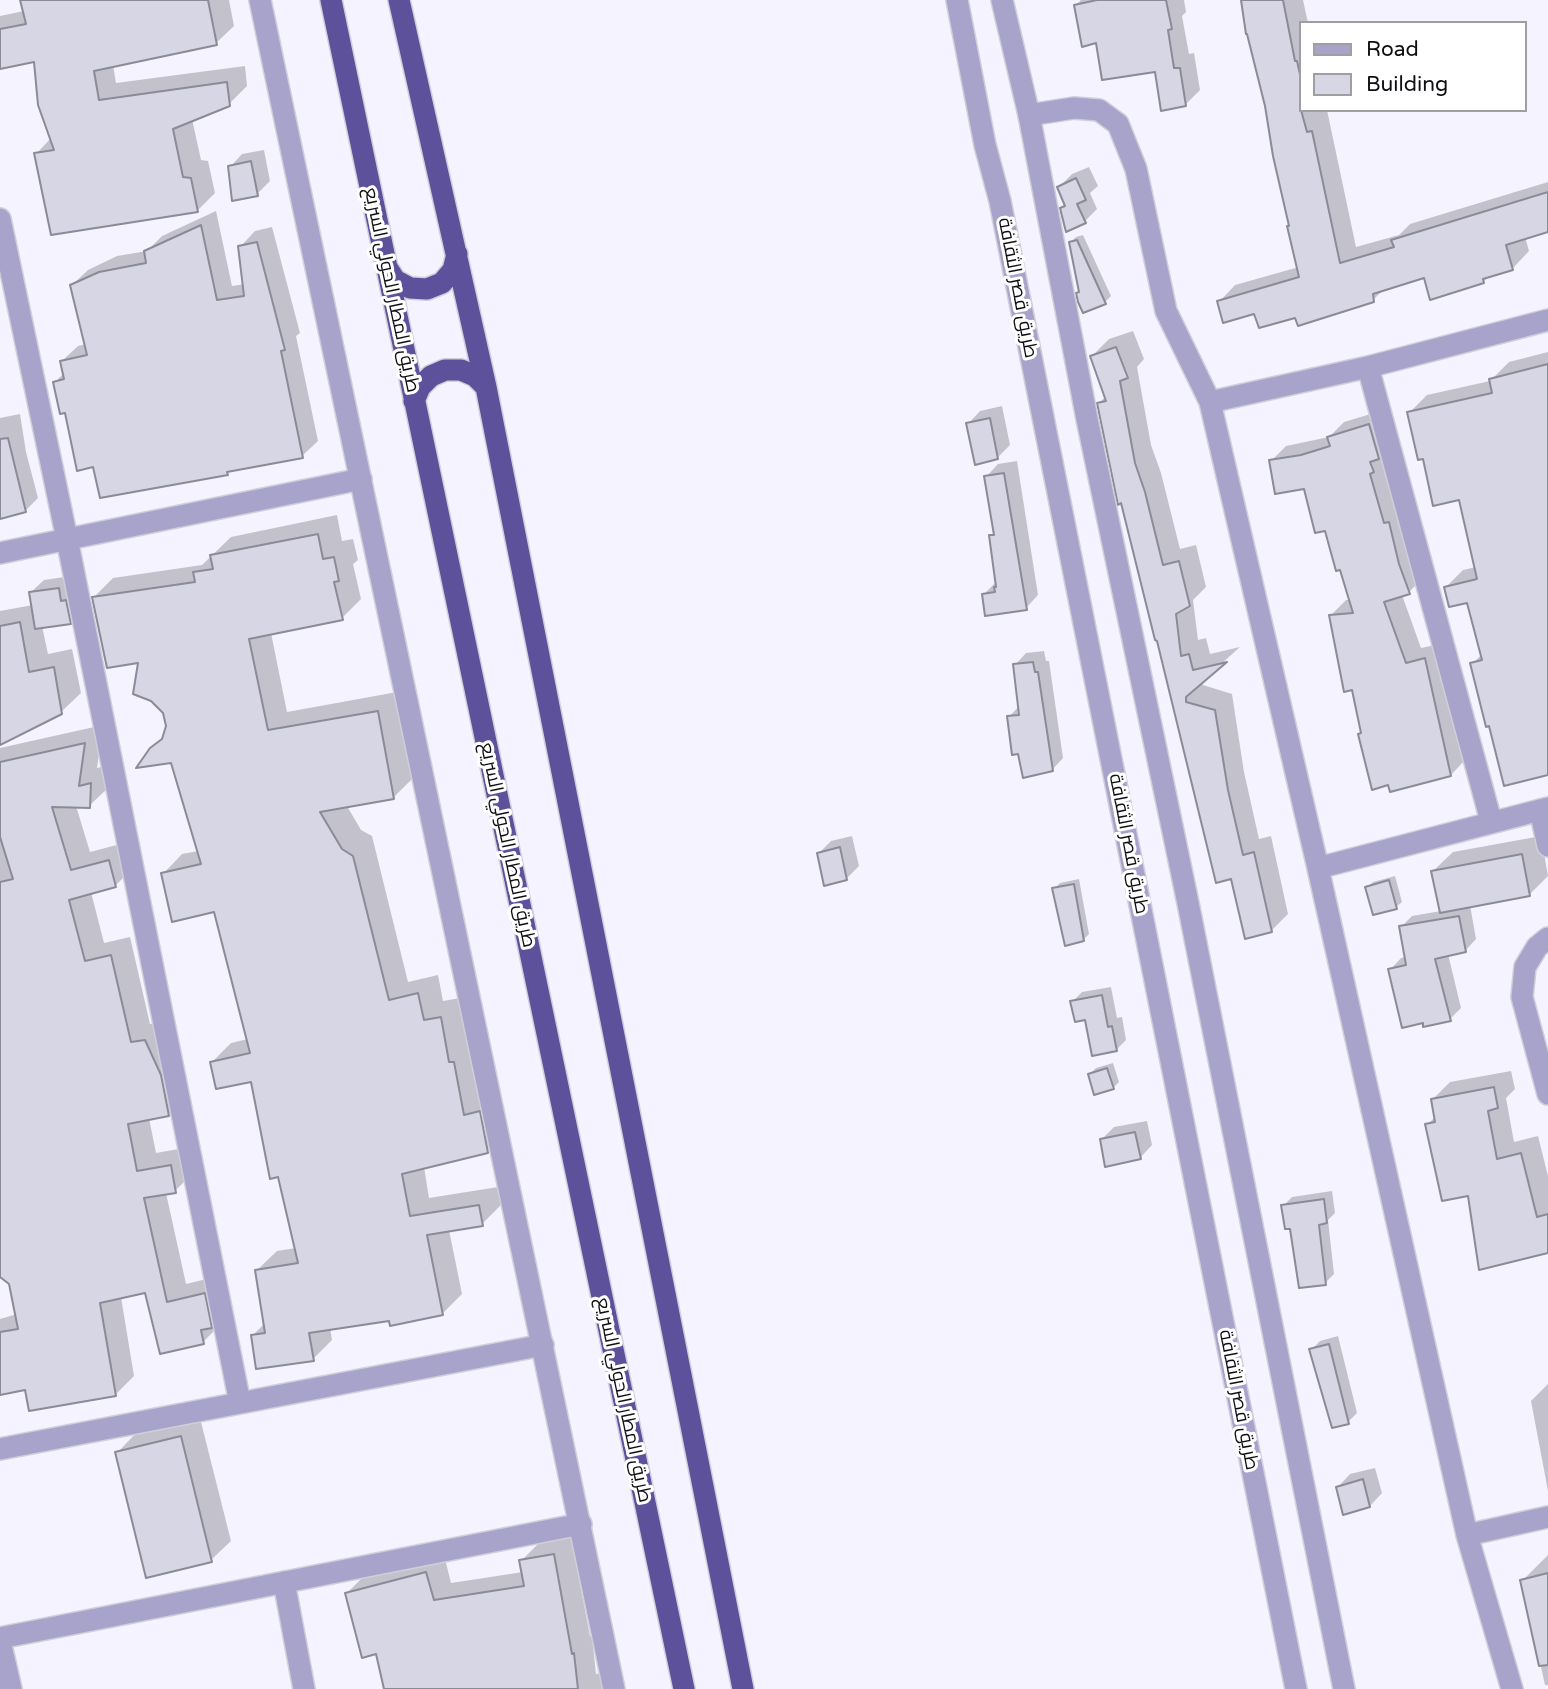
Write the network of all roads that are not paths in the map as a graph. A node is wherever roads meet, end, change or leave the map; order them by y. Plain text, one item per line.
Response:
1 (260, 0) edge
2 (331, 0) edge
3 (399, 0) edge
4 (957, 0) edge
5 (1002, 0) edge
6 (1029, 115) junction
7 (0, 219) edge
8 (457, 254) junction
9 (386, 266) junction
10 (1548, 320) edge
11 (1368, 367) junction
12 (486, 387) junction
13 (414, 401) junction
14 (1210, 402) junction
15 (361, 479) junction
16 (68, 539) junction
17 (0, 553) edge
18 (1544, 809) edge
19 (1491, 821) junction
20 (1548, 846) edge
21 (1318, 868) junction
22 (1548, 938) edge
23 (1548, 1094) edge
24 (543, 1345) junction
25 (240, 1403) junction
26 (0, 1449) edge
27 (1548, 1517) edge
28 (581, 1524) junction
29 (1467, 1535) junction
30 (284, 1582) junction
31 (0, 1639) edge
32 (11, 1689) edge
33 (304, 1689) edge
34 (614, 1689) edge
35 (684, 1689) edge
36 (743, 1689) edge
37 (1296, 1689) edge
38 (1344, 1689) edge
39 (1512, 1689) edge

1 - 15 street
2 - 9 highway, طريق المطار الحولي السريع
3 - 8 highway
4 - 37 street, طريق قصر الثقافة
5 - 6 street
6 - 14 street
6 - 38 street
7 - 16 street
8 - 9 highway
8 - 12 highway
9 - 13 highway, طريق المطار الحولي السريع
10 - 11 street
11 - 14 street
11 - 19 street
12 - 13 highway
12 - 36 highway
13 - 35 highway, طريق المطار الحولي السريع
14 - 21 street
15 - 16 street
15 - 24 street
16 - 17 street
16 - 25 street
18 - 19 street
18 - 20 street
19 - 21 street
21 - 29 street
22 - 23 street
24 - 25 street
24 - 28 street
25 - 26 street
27 - 29 street
28 - 30 street
28 - 34 street
29 - 39 street
30 - 31 street
30 - 33 street
31 - 32 street

